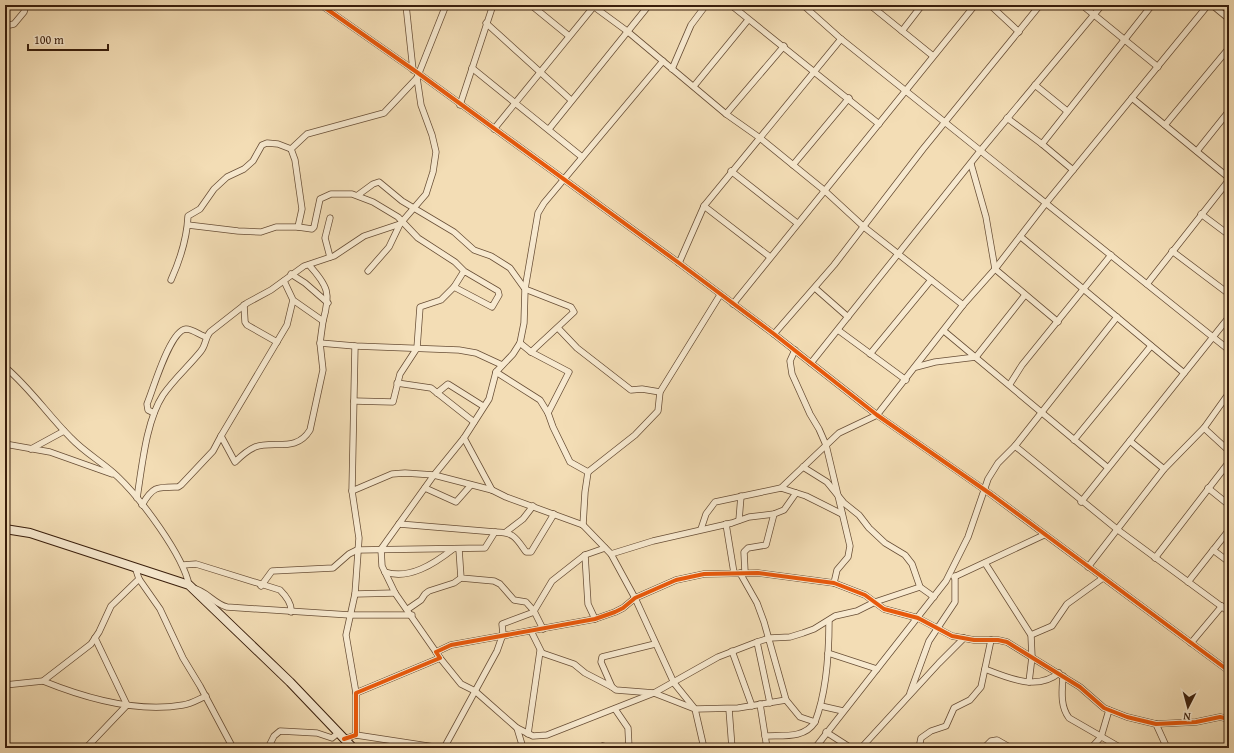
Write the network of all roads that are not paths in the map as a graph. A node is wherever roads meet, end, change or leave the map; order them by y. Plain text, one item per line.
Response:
1 (26, 5) edge
2 (321, 5) edge
3 (406, 5) edge
4 (446, 5) edge
5 (493, 5) edge
6 (531, 5) edge
7 (649, 5) edge
8 (706, 5) edge
9 (731, 5) edge
10 (803, 5) edge
11 (814, 5) edge
12 (870, 5) edge
13 (922, 5) edge
14 (975, 5) edge
15 (990, 5) edge
16 (1040, 5) edge
17 (1082, 5) edge
18 (1102, 5) edge
19 (1152, 5) edge
20 (1208, 5) edge
21 (1212, 5) edge
22 (594, 6) edge
23 (538, 7) edge
24 (810, 11) junction
25 (1094, 15) junction
26 (1229, 19) edge
27 (748, 20) junction
28 (486, 23) junction
29 (5, 26) edge
30 (627, 31) junction
31 (902, 31) junction
32 (1018, 32) junction
33 (569, 36) junction
34 (841, 39) junction
35 (1124, 40) junction
36 (784, 46) junction
37 (1229, 48) edge
38 (933, 56) junction
39 (663, 61) junction
40 (1158, 67) junction
41 (472, 68) junction
42 (672, 69) junction
43 (413, 70) junction
44 (815, 71) junction
45 (539, 72) junction
46 (417, 76) junction
47 (1035, 85) junction
48 (694, 86) junction
49 (907, 90) junction
50 (849, 98) junction
51 (1132, 98) junction
52 (571, 100) junction
53 (515, 102) junction
54 (460, 105) junction
55 (1068, 111) junction
56 (1229, 111) edge
57 (726, 114) junction
58 (1007, 118) junction
59 (945, 122) junction
60 (879, 124) junction
61 (1165, 125) junction
62 (494, 129) junction
63 (549, 129) junction
64 (760, 138) junction
65 (1042, 144) junction
66 (291, 149) junction
67 (981, 150) junction
68 (1197, 152) junction
69 (582, 157) junction
70 (971, 164) junction
71 (793, 165) junction
72 (1073, 170) junction
73 (731, 172) junction
74 (1229, 179) edge
75 (564, 180) junction
76 (825, 191) junction
77 (358, 195) junction
78 (1046, 203) junction
79 (704, 206) junction
80 (414, 208) junction
81 (1202, 214) junction
82 (330, 218) dead end
83 (401, 222) junction
84 (797, 223) junction
85 (188, 225) junction
86 (298, 227) junction
87 (864, 227) junction
88 (1229, 235) edge
89 (1021, 237) junction
90 (1172, 251) junction
91 (899, 254) junction
92 (1111, 255) junction
93 (330, 257) junction
94 (770, 257) junction
95 (679, 263) junction
96 (309, 265) junction
97 (995, 269) junction
98 (368, 271) dead end
99 (464, 271) junction
100 (291, 274) junction
101 (170, 280) dead end
102 (931, 280) junction
103 (284, 281) junction
104 (1147, 284) junction
105 (454, 287) junction
106 (815, 288) junction
107 (525, 289) junction
108 (1084, 290) junction
109 (1229, 294) edge
110 (720, 295) junction
111 (1025, 295) junction
112 (293, 300) junction
113 (328, 303) junction
114 (244, 304) junction
115 (733, 304) junction
116 (963, 305) junction
117 (848, 317) junction
118 (1117, 317) junction
119 (1229, 317) edge
120 (323, 321) junction
121 (1058, 322) junction
122 (558, 328) junction
123 (838, 330) junction
124 (944, 331) junction
125 (774, 334) junction
126 (206, 337) junction
127 (1213, 339) junction
128 (277, 342) junction
129 (320, 342) junction
130 (520, 343) junction
131 (355, 346) junction
132 (1151, 346) junction
133 (417, 348) junction
134 (795, 350) junction
135 (1229, 350) edge
136 (531, 352) junction
137 (870, 354) junction
138 (976, 357) junction
139 (811, 363) junction
140 (502, 365) junction
141 (5, 367) edge
142 (915, 368) junction
143 (496, 372) junction
144 (1184, 373) junction
145 (906, 380) junction
146 (397, 384) junction
147 (1010, 384) junction
148 (660, 392) junction
149 (1229, 392) edge
150 (437, 393) junction
151 (354, 401) junction
152 (483, 406) junction
153 (154, 413) junction
154 (548, 413) junction
155 (1040, 413) junction
156 (877, 415) junction
157 (474, 422) junction
158 (1204, 428) junction
159 (64, 431) junction
160 (220, 436) junction
161 (464, 438) junction
162 (1074, 440) junction
163 (1130, 441) junction
164 (5, 444) edge
165 (826, 445) junction
166 (1014, 446) junction
167 (31, 449) junction
168 (1229, 451) edge
169 (1229, 462) edge
170 (803, 467) junction
171 (1107, 467) junction
172 (1164, 469) junction
173 (588, 472) junction
174 (434, 475) junction
175 (118, 476) junction
176 (471, 485) junction
177 (425, 488) junction
178 (780, 488) junction
179 (1208, 488) junction
180 (984, 489) junction
181 (492, 490) junction
182 (352, 491) junction
183 (796, 493) junction
184 (837, 495) junction
185 (740, 496) junction
186 (137, 498) junction
187 (1081, 502) junction
188 (142, 505) junction
189 (1229, 505) edge
190 (533, 506) junction
191 (554, 514) junction
192 (774, 514) junction
193 (842, 514) junction
194 (740, 520) junction
195 (399, 524) junction
196 (726, 524) junction
197 (583, 525) junction
198 (5, 529) edge
199 (701, 529) junction
200 (1118, 530) junction
201 (1229, 530) edge
202 (495, 532) junction
203 (506, 532) junction
204 (1044, 535) junction
205 (605, 548) junction
206 (382, 549) junction
207 (456, 549) junction
208 (357, 550) junction
209 (1213, 550) junction
210 (611, 554) junction
211 (585, 555) junction
212 (1155, 558) junction
213 (1229, 562) edge
214 (985, 563) junction
215 (183, 565) junction
216 (135, 567) junction
217 (1088, 567) junction
218 (385, 572) junction
219 (740, 573) junction
220 (955, 576) junction
221 (461, 578) junction
222 (1103, 578) junction
223 (139, 580) junction
224 (946, 580) junction
225 (1188, 582) junction
226 (834, 583) junction
227 (191, 586) junction
228 (261, 586) junction
229 (920, 587) junction
230 (395, 593) junction
231 (355, 594) junction
232 (934, 597) junction
233 (635, 598) junction
234 (875, 602) junction
235 (1222, 606) junction
236 (534, 611) junction
237 (291, 612) junction
238 (410, 612) junction
239 (1229, 612) edge
240 (350, 616) junction
241 (918, 618) junction
242 (595, 619) junction
243 (829, 621) junction
244 (543, 629) junction
245 (938, 629) junction
246 (531, 631) junction
247 (503, 634) junction
248 (1031, 636) junction
249 (95, 638) junction
250 (770, 638) junction
251 (964, 638) junction
252 (991, 640) junction
253 (757, 642) junction
254 (1191, 643) junction
255 (655, 644) junction
256 (540, 651) junction
257 (732, 651) junction
258 (436, 652) junction
259 (828, 654) junction
260 (1032, 657) junction
261 (440, 658) junction
262 (877, 669) junction
263 (986, 669) junction
264 (1229, 671) edge
265 (1061, 674) junction
266 (43, 681) junction
267 (1029, 682) junction
268 (674, 683) junction
269 (5, 685) edge
270 (612, 687) junction
271 (475, 691) junction
272 (356, 693) junction
273 (654, 693) junction
274 (206, 696) junction
275 (908, 698) junction
276 (786, 700) junction
277 (770, 703) junction
278 (760, 704) junction
279 (127, 706) junction
280 (752, 706) junction
281 (821, 706) junction
282 (615, 709) junction
283 (729, 709) junction
284 (695, 710) junction
285 (1109, 710) junction
286 (843, 711) junction
287 (1229, 719) edge
288 (815, 722) junction
289 (1156, 724) junction
290 (517, 728) junction
291 (826, 732) junction
292 (528, 734) junction
293 (356, 735) junction
294 (341, 736) junction
295 (765, 736) junction
296 (1101, 736) junction
297 (522, 747) edge
298 (86, 748) edge
299 (233, 748) edge
300 (268, 748) edge
301 (353, 748) edge
302 (441, 748) edge
303 (629, 748) edge
304 (704, 748) edge
305 (732, 748) edge
306 (767, 748) edge
307 (815, 748) edge
308 (851, 748) edge
309 (861, 748) edge
310 (919, 748) edge
311 (984, 748) edge
312 (1011, 748) edge
313 (1091, 748) edge
314 (1121, 748) edge
315 (1167, 748) edge

1 - 29 street
2 - 43 street
3 - 43 street
4 - 46 street
5 - 28 street
6 - 23 street
7 - 30 street
8 - 42 street
9 - 27 street
10 - 24 street
11 - 24 street
12 - 31 street
13 - 31 street
14 - 38 street
15 - 32 street
16 - 32 street
17 - 25 street
18 - 25 street
19 - 35 street
20 - 40 street
21 - 26 street
22 - 30 street
22 - 33 street
23 - 33 street
24 - 34 street
25 - 35 street
25 - 47 street
27 - 36 street
27 - 48 street
28 - 41 street
28 - 45 street
30 - 39 street
30 - 52 street
31 - 38 street
32 - 59 street
33 - 45 street
34 - 44 street
34 - 49 street
35 - 40 street
35 - 55 street
36 - 44 street
36 - 57 street
37 - 61 street
38 - 49 street
39 - 42 street
39 - 69 street
40 - 51 street
41 - 53 street
41 - 54 street
42 - 48 street
43 - 46 street
44 - 50 street
44 - 64 street
45 - 52 street
45 - 53 street
46 - 54 street
46 - 66 street
46 - 80 street
47 - 55 street
47 - 58 street
48 - 57 street
49 - 59 street
49 - 60 street
50 - 60 street
50 - 71 street
51 - 61 street
51 - 72 street
52 - 63 street
53 - 62 street
53 - 63 street
54 - 62 street
55 - 65 street
56 - 68 street
57 - 64 street
58 - 65 street
58 - 67 street
59 - 67 street
59 - 87 street
60 - 76 street
61 - 68 street
62 - 75 street
63 - 69 street
64 - 71 street
64 - 73 street
65 - 72 street
66 - 85 street
66 - 86 street
67 - 70 street
67 - 78 street
68 - 74 street
69 - 75 street
70 - 91 street
70 - 97 street
71 - 76 street
72 - 78 street
73 - 79 street
73 - 84 street
74 - 81 street
75 - 95 street
75 - 107 street
76 - 84 street
76 - 87 street
77 - 80 street
77 - 83 street
77 - 86 street
78 - 89 street
78 - 92 street
79 - 94 street
79 - 95 street
80 - 83 street
80 - 107 street
81 - 88 street
81 - 90 street
82 - 93 street
83 - 93 street
83 - 98 street
83 - 99 street
84 - 94 street
85 - 86 street
85 - 101 street
87 - 91 street
87 - 106 street
89 - 97 street
89 - 108 street
90 - 104 street
90 - 109 street
91 - 102 street
91 - 117 street
92 - 104 street
92 - 108 street
93 - 96 street
94 - 115 street
95 - 110 street
96 - 100 street
96 - 113 street
97 - 111 street
97 - 116 street
99 - 105 street
99 - 105 street
100 - 103 street
100 - 113 street
102 - 116 street
102 - 137 street
103 - 112 street
103 - 114 street
104 - 127 street
105 - 133 street
106 - 117 street
106 - 125 street
107 - 122 street
107 - 130 street
108 - 118 street
108 - 121 street
110 - 115 street
110 - 148 street
111 - 121 street
111 - 138 street
112 - 120 street
112 - 128 street
113 - 120 street
114 - 126 street
114 - 128 street
115 - 125 street
116 - 124 street
117 - 123 street
118 - 132 street
118 - 155 street
119 - 127 street
120 - 129 street
121 - 147 street
122 - 136 street
122 - 148 street
123 - 137 street
123 - 139 street
124 - 138 street
124 - 142 street
125 - 134 street
126 - 153 street
126 - 153 street
127 - 135 street
127 - 144 street
128 - 160 street
129 - 131 street
129 - 160 street
130 - 136 street
130 - 140 street
131 - 133 street
131 - 151 street
132 - 144 street
132 - 162 street
133 - 140 street
133 - 146 street
134 - 139 street
134 - 165 street
136 - 154 street
137 - 145 street
138 - 142 street
138 - 147 street
139 - 156 street
140 - 143 street
141 - 159 street
142 - 145 street
143 - 152 street
143 - 154 street
144 - 163 street
145 - 156 street
146 - 150 street
146 - 151 street
147 - 155 street
148 - 173 street
149 - 158 street
150 - 152 street
150 - 157 street
151 - 182 street
152 - 157 street
153 - 186 street
154 - 173 street
155 - 162 street
155 - 166 street
156 - 165 street
156 - 180 street
157 - 161 street
158 - 168 street
158 - 172 street
159 - 167 street
159 - 175 street
160 - 188 street
161 - 174 street
161 - 181 street
162 - 171 street
163 - 171 street
163 - 172 street
164 - 167 street
165 - 170 street
165 - 184 street
166 - 180 street
166 - 187 street
167 - 175 street
169 - 179 street
170 - 178 street
170 - 184 street
171 - 187 street
172 - 200 street
173 - 197 street
174 - 176 street
174 - 177 street
174 - 182 street
175 - 186 street
176 - 177 street
176 - 181 street
177 - 195 street
178 - 183 street
178 - 185 street
179 - 189 street
179 - 212 street
180 - 204 street
180 - 224 street
181 - 190 street
182 - 208 street
183 - 192 street
183 - 193 street
184 - 193 street
184 - 229 street
185 - 194 street
185 - 199 street
186 - 188 street
187 - 200 street
188 - 215 street
190 - 191 street
190 - 203 street
191 - 197 street
191 - 203 street
192 - 194 street
192 - 219 street
193 - 226 street
194 - 196 street
195 - 202 street
195 - 206 street
196 - 199 street
196 - 219 street
197 - 205 street
198 - 216 street
199 - 210 street
200 - 212 street
200 - 217 street
201 - 209 street
202 - 203 street
202 - 207 street
204 - 214 street
204 - 217 street
205 - 210 street
205 - 211 street
206 - 207 street
206 - 208 street
206 - 218 street
207 - 218 street
207 - 221 street
208 - 228 street
208 - 231 street
209 - 213 street
209 - 225 street
210 - 233 street
211 - 236 street
211 - 242 street
212 - 225 street
214 - 220 street
214 - 248 street
215 - 227 street
215 - 228 street
216 - 223 street
216 - 227 street
217 - 222 street
218 - 230 street
219 - 226 street
219 - 233 street
219 - 250 street
220 - 224 street
220 - 245 street
221 - 236 street
221 - 238 street
222 - 248 street
222 - 254 street
223 - 249 street
223 - 274 street
224 - 232 street
225 - 235 street
226 - 234 street
227 - 237 street
227 - 294 street
228 - 237 street
229 - 232 street
229 - 234 street
230 - 231 street
230 - 238 street
231 - 240 street
232 - 241 street
233 - 242 street
233 - 255 street
234 - 241 street
234 - 243 street
235 - 239 street
235 - 254 street
236 - 244 street
236 - 247 street
237 - 240 street
238 - 240 street
238 - 258 street
240 - 272 street
241 - 245 street
241 - 262 street
242 - 244 street
243 - 250 street
243 - 259 street
244 - 246 street
245 - 251 street
245 - 275 street
246 - 247 street
246 - 256 street
247 - 258 street
247 - 271 street
248 - 260 street
249 - 266 street
249 - 279 street
250 - 253 street
250 - 276 street
251 - 252 street
251 - 275 street
252 - 260 street
252 - 263 street
253 - 257 street
253 - 277 street
254 - 264 street
255 - 268 street
255 - 270 street
256 - 270 street
256 - 292 street
257 - 268 street
257 - 280 street
258 - 261 street
259 - 262 street
259 - 281 street
260 - 265 street
260 - 267 street
261 - 271 street
261 - 272 street
262 - 286 street
263 - 267 street
263 - 310 street
265 - 267 street
265 - 285 street
265 - 296 street
266 - 269 street
266 - 279 street
268 - 273 street
268 - 284 street
270 - 273 street
271 - 290 street
271 - 302 street
272 - 293 street
273 - 282 street
273 - 284 street
274 - 279 street
274 - 299 street
275 - 309 street
276 - 277 street
276 - 288 street
277 - 278 street
278 - 280 street
278 - 295 street
279 - 298 street
280 - 283 street
281 - 286 street
281 - 288 street
282 - 292 street
282 - 303 street
283 - 284 street
283 - 305 street
284 - 304 street
285 - 289 street
285 - 296 street
286 - 291 street
287 - 289 street
288 - 295 street
289 - 315 street
290 - 292 street
290 - 297 street
291 - 307 street
291 - 308 street
293 - 294 street
293 - 302 street
294 - 300 street
294 - 301 street
295 - 306 street
296 - 313 street
296 - 314 street
311 - 312 street

